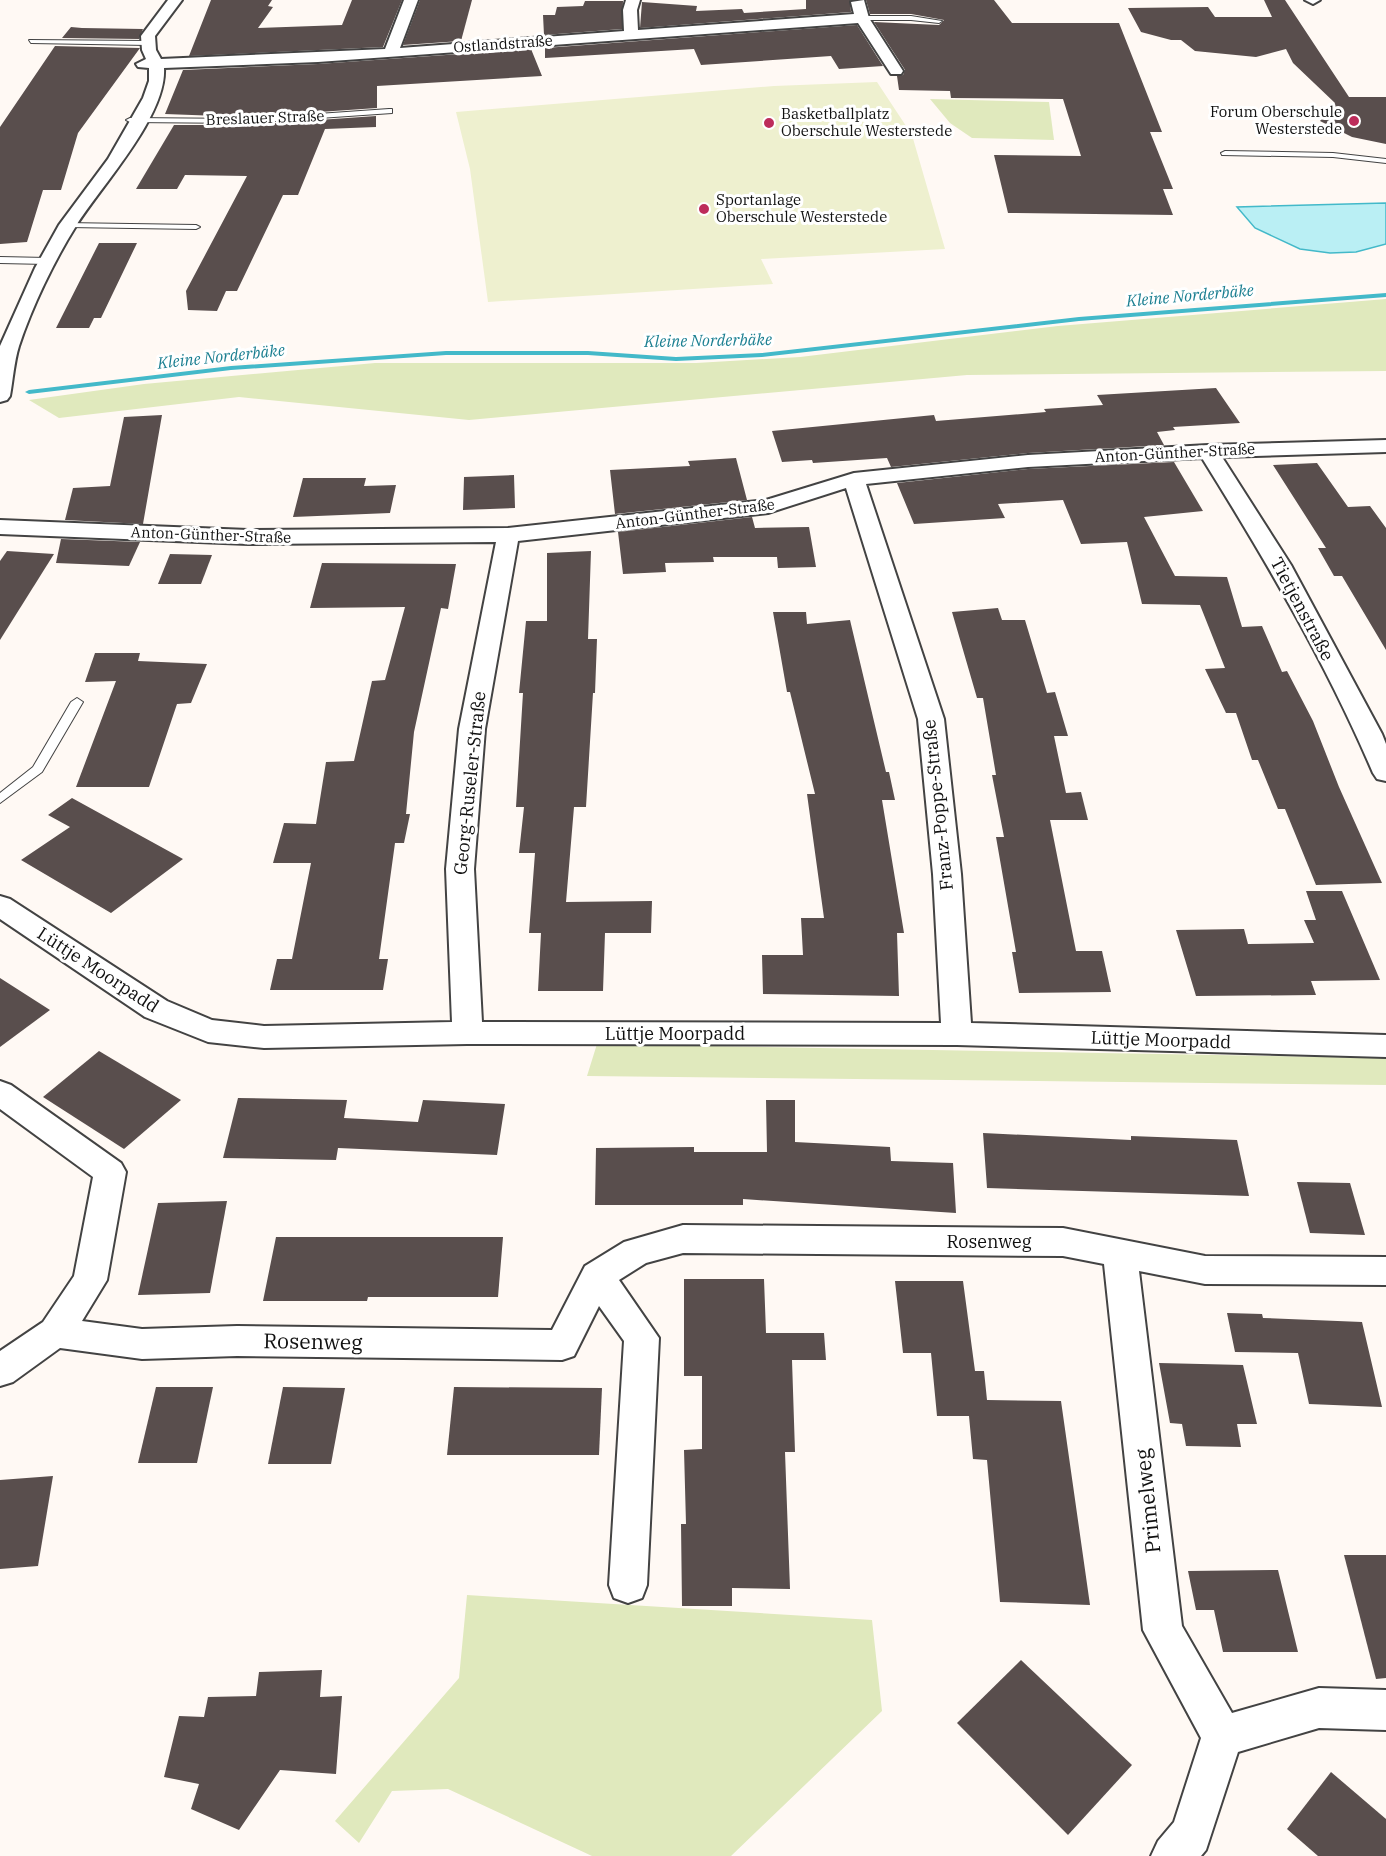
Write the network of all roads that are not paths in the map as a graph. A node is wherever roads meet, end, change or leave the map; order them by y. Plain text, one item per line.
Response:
1 (175, 0) edge
2 (411, 0) edge
3 (633, 0) edge
4 (857, 0) edge
5 (862, 18) junction
6 (939, 21) dead end
7 (632, 34) junction
8 (30, 41) dead end
9 (148, 44) junction
10 (391, 52) junction
11 (149, 64) junction
12 (896, 71) dead end
13 (389, 111) dead end
14 (136, 119) junction
15 (1225, 153) dead end
16 (1386, 161) edge
17 (68, 225) junction
18 (196, 227) dead end
19 (0, 260) edge
20 (47, 261) junction
21 (1, 390) edge
22 (1386, 446) edge
23 (1208, 451) junction
24 (854, 479) junction
25 (0, 527) edge
26 (508, 535) junction
27 (77, 702) dead end
28 (1378, 734) edge
29 (1386, 773) edge
30 (0, 799) edge
31 (0, 906) edge
32 (467, 1033) junction
33 (957, 1034) junction
34 (1386, 1046) edge
35 (0, 1093) edge
36 (1120, 1252) junction
37 (1386, 1271) edge
38 (597, 1276) junction
39 (55, 1332) junction
40 (0, 1371) edge
41 (628, 1585) dead end
42 (1386, 1710) edge
43 (1222, 1736) junction
44 (1173, 1856) edge

1 - 9 street
2 - 10 street
3 - 7 street
4 - 5 street
5 - 6 lane
5 - 7 street, Ostlandstraße
5 - 12 street
7 - 10 street, Ostlandstraße
8 - 9 lane
9 - 11 street
10 - 11 street, Ostlandstraße
11 - 14 street
13 - 14 lane, Breslauer Straße
14 - 17 street
15 - 16 lane
17 - 18 lane
17 - 20 street
19 - 20 lane
20 - 21 street
22 - 23 street, Anton-Günther-Straße
23 - 24 street, Anton-Günther-Straße
23 - 28 street, Tietjenstraße
24 - 26 street, Anton-Günther-Straße
24 - 33 street, Franz-Poppe-Straße
25 - 26 street, Anton-Günther-Straße
26 - 32 street, Georg-Ruseler-Straße
27 - 30 lane
28 - 29 street, Tietjenstraße
31 - 32 street, Lüttje Moorpadd
32 - 33 street, Lüttje Moorpadd
33 - 34 street, Lüttje Moorpadd
35 - 39 street
36 - 37 street, Rosenweg
36 - 38 street, Rosenweg
36 - 43 street, Primelweg
38 - 39 street, Rosenweg
38 - 41 street
39 - 40 street
42 - 43 street
43 - 44 street

